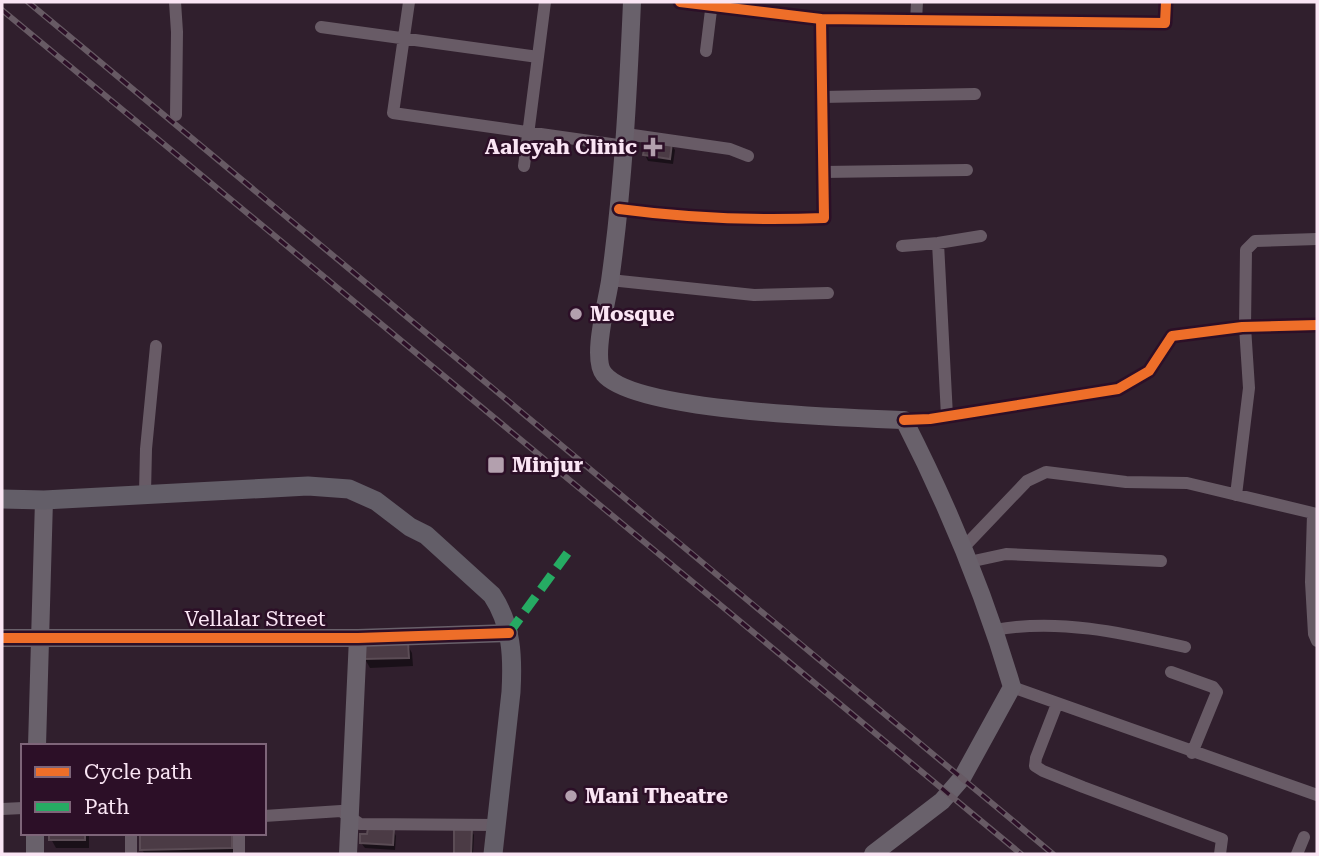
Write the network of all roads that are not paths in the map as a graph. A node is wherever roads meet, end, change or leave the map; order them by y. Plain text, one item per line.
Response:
1 (175, 2) edge
2 (410, 2) edge
3 (545, 2) edge
4 (632, 2) edge
5 (680, 2) edge
6 (917, 2) edge
7 (1166, 2) edge
8 (712, 4) edge
9 (821, 19) junction
10 (916, 21) junction
11 (321, 27) dead end
12 (404, 39) junction
13 (706, 51) dead end
14 (538, 57) junction
15 (975, 94) dead end
16 (822, 97) junction
17 (176, 115) dead end
18 (528, 133) junction
19 (626, 140) junction
20 (748, 156) dead end
21 (524, 166) dead end
22 (967, 170) dead end
23 (823, 172) junction
24 (618, 209) junction
25 (981, 236) dead end
26 (1317, 239) edge
27 (938, 243) junction
28 (902, 246) dead end
29 (610, 280) junction
30 (828, 293) dead end
31 (1317, 325) edge
32 (1245, 327) junction
33 (156, 346) dead end
34 (947, 416) junction
35 (904, 420) junction
36 (145, 493) junction
37 (1236, 495) junction
38 (2, 499) edge
39 (44, 500) junction
40 (2, 509) edge
41 (1315, 514) edge
42 (966, 555) junction
43 (1161, 561) dead end
44 (995, 629) junction
45 (503, 634) junction
46 (2, 638) edge
47 (39, 638) junction
48 (358, 638) junction
49 (1317, 641) edge
50 (1185, 647) dead end
51 (1171, 672) dead end
52 (1012, 687) junction
53 (1056, 704) junction
54 (37, 744) edge
55 (1192, 753) junction
56 (1317, 795) edge
57 (21, 808) edge
58 (2, 809) edge
59 (266, 816) edge
60 (350, 818) junction
61 (490, 825) junction
62 (35, 835) edge
63 (131, 835) edge
64 (239, 835) edge
65 (1304, 836) dead end
66 (35, 854) edge
67 (131, 854) edge
68 (239, 854) edge
69 (348, 854) edge
70 (481, 854) edge
71 (493, 854) edge
72 (873, 854) edge
73 (1220, 854) edge
74 (1297, 854) edge

1 - 17 street
2 - 12 street
3 - 14 street
4 - 19 main road
5 - 8 street
6 - 10 street
7 - 10 street
8 - 9 street
8 - 13 street
9 - 10 street
9 - 16 street
11 - 12 street
12 - 14 street
12 - 18 street
14 - 18 street
15 - 16 street
16 - 23 street
18 - 19 street
18 - 21 street
19 - 20 street
19 - 24 main road
22 - 23 street
23 - 24 street
24 - 29 main road
25 - 27 street
26 - 32 street
27 - 28 street
27 - 34 street
29 - 30 street
29 - 35 main road
31 - 32 street
32 - 34 street
32 - 37 street
33 - 36 street
34 - 35 street
35 - 42 main road
36 - 39 main road
36 - 45 main road
37 - 41 street
37 - 42 street
38 - 39 main road
39 - 40 main road
39 - 47 main road
41 - 49 street
42 - 43 street
42 - 44 main road
44 - 50 street
44 - 52 main road
45 - 48 main road, Vellalar Street
45 - 61 main road
46 - 47 main road, Vellalar Street
47 - 48 main road, Vellalar Street
47 - 54 main road
48 - 60 main road
51 - 55 street
52 - 53 street
52 - 72 main road
53 - 55 street
53 - 73 street
55 - 56 street
57 - 58 street
59 - 60 street
60 - 61 street
60 - 69 main road
61 - 70 main road
61 - 71 main road
62 - 66 main road
63 - 67 street
64 - 68 street
65 - 74 street

